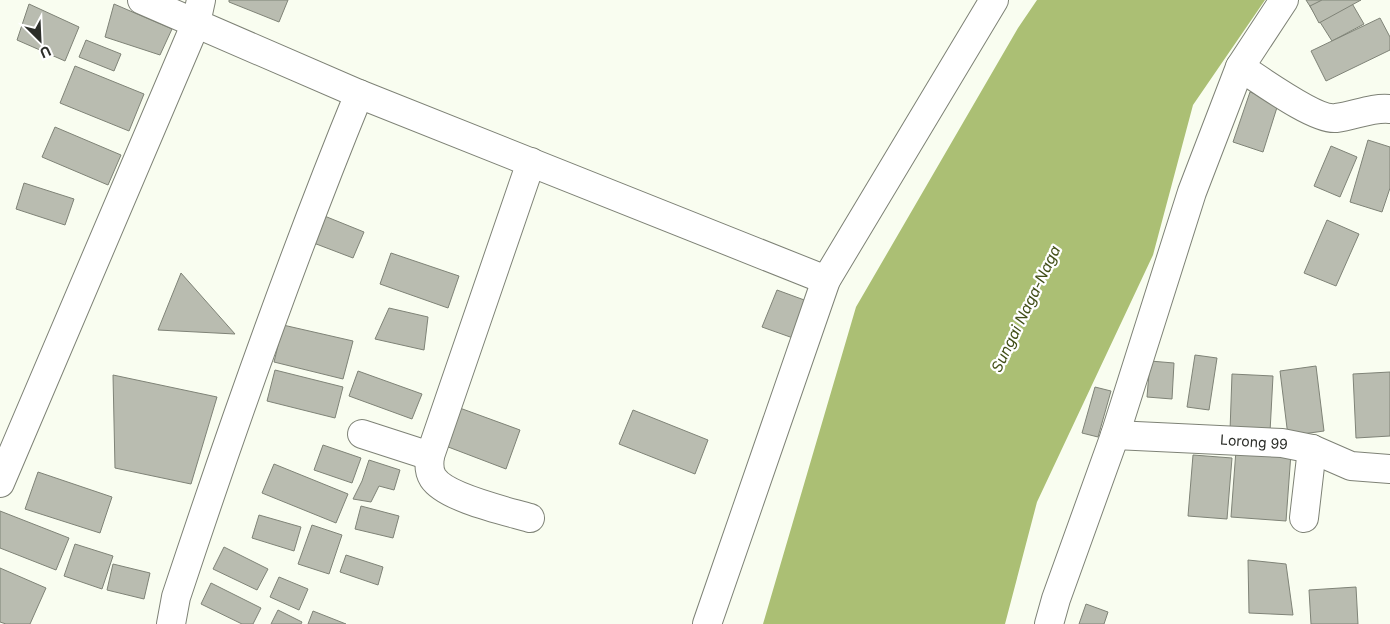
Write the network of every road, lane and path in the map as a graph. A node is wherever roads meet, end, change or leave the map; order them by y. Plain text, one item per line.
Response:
1 (142, 0) edge
2 (994, 0) edge
3 (1284, 0) edge
4 (198, 12) edge
5 (1240, 67) junction
6 (359, 94) junction
7 (1390, 109) edge
8 (531, 162) junction
9 (826, 280) junction
10 (362, 434) dead end
11 (1114, 434) junction
12 (1312, 449) junction
13 (430, 456) junction
14 (1390, 469) edge
15 (0, 484) edge
16 (530, 518) dead end
17 (1304, 518) dead end
18 (171, 624) edge
19 (707, 624) edge
20 (1049, 624) edge

1 - 4 street
2 - 9 street
3 - 5 street
4 - 6 street
4 - 15 street
5 - 7 street
5 - 11 street
6 - 8 street
6 - 18 street
8 - 9 street
8 - 13 street
9 - 19 street
10 - 13 street
11 - 12 street, Lorong 99
11 - 20 street
12 - 14 street, Lorong 99
12 - 17 street
13 - 16 street

